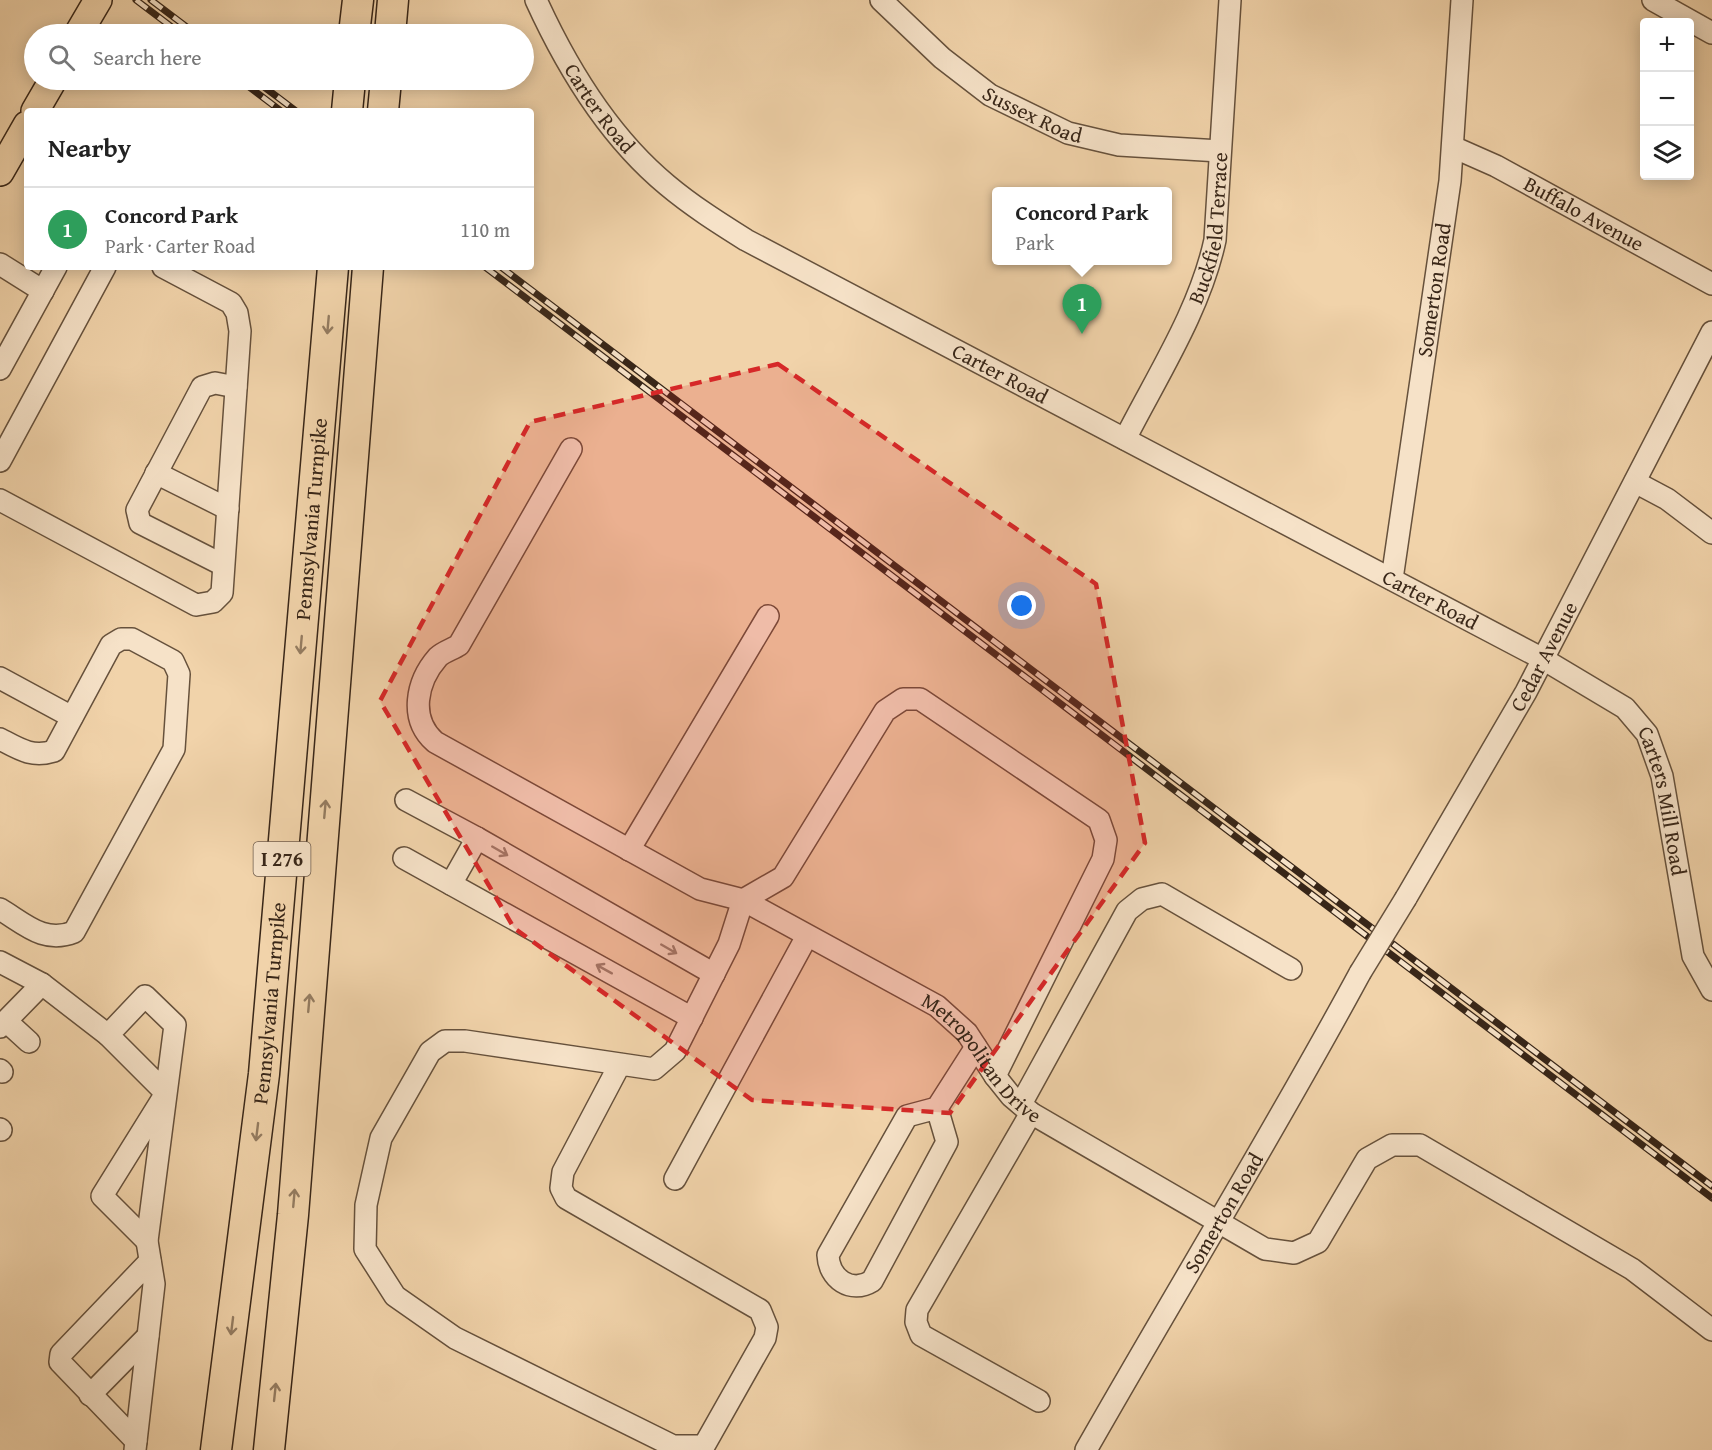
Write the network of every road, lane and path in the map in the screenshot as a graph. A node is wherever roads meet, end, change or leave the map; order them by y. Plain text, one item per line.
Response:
1 (98, 0) edge
2 (357, 0) edge
3 (393, 0) edge
4 (536, 0) edge
5 (881, 0) edge
6 (1230, 0) edge
7 (1462, 0) edge
8 (1653, 0) edge
9 (84, 24) edge
10 (355, 24) edge
11 (391, 24) edge
12 (1712, 33) edge
13 (47, 90) edge
14 (349, 90) edge
15 (37, 108) edge
16 (347, 108) edge
17 (24, 130) edge
18 (1452, 147) junction
19 (1220, 151) junction
20 (0, 172) edge
21 (0, 264) edge
22 (54, 270) edge
23 (103, 270) edge
24 (169, 270) edge
25 (333, 270) edge
26 (367, 271) edge
27 (1712, 284) edge
28 (43, 291) junction
29 (1712, 333) edge
30 (0, 369) edge
31 (236, 387) junction
32 (1125, 439) junction
33 (571, 449) dead end
34 (0, 462) edge
35 (156, 474) junction
36 (1635, 482) junction
37 (0, 500) edge
38 (228, 508) junction
39 (1712, 533) edge
40 (224, 565) junction
41 (1392, 579) junction
42 (768, 616) dead end
43 (1543, 658) junction
44 (0, 678) edge
45 (72, 717) junction
46 (0, 739) edge
47 (406, 800) dead end
48 (477, 838) junction
49 (629, 850) junction
50 (404, 858) dead end
51 (451, 884) junction
52 (743, 900) junction
53 (0, 909) edge
54 (807, 936) junction
55 (0, 962) edge
56 (1291, 969) dead end
57 (1360, 973) joint
58 (714, 974) junction
59 (42, 984) junction
60 (1712, 990) edge
61 (692, 1018) junction
62 (3, 1024) edge
63 (108, 1035) junction
64 (29, 1042) dead end
65 (976, 1047) junction
66 (620, 1064) junction
67 (994, 1076) junction
68 (166, 1093) junction
69 (937, 1108) junction
70 (1026, 1109) junction
71 (675, 1179) dead end
72 (1217, 1221) junction
73 (149, 1251) junction
74 (1712, 1330) edge
75 (148, 1336) junction
76 (90, 1395) junction
77 (1039, 1401) dead end
78 (136, 1446) edge
79 (216, 1450) edge
80 (269, 1450) edge
81 (1086, 1450) edge

1 - 9 main road
2 - 10 highway
3 - 11 highway
4 - 32 street, Carter Road
5 - 19 street, Sussex Road
6 - 19 street, Buckfield Terrace
7 - 18 street, Somerton Road
8 - 12 street
13 - 15 main road
14 - 16 highway
17 - 20 main road
18 - 27 street, Buffalo Avenue
18 - 41 street, Somerton Road
19 - 32 street, Buckfield Terrace
21 - 28 street
22 - 28 street
23 - 34 street
24 - 31 street
25 -> 79 highway, Pennsylvania Turnpike / I 276
80 -> 26 highway, Pennsylvania Turnpike / I 276
28 - 30 street
29 - 36 street, Cedar Avenue
31 - 35 street
31 - 38 street
32 - 41 street, Carter Road
33 - 49 street, Metropolitan Drive
35 - 38 street
35 - 40 street
36 - 39 street
36 - 43 street, Cedar Avenue
37 - 40 street
38 - 40 street
41 - 43 street, Carter Road
42 - 49 street
43 - 57 street, Cedar Avenue, bridge
43 - 60 street, Carters Mill Road
44 - 45 street
45 - 46 street
45 - 53 street
47 - 48 street
48 - 51 street
48 -> 58 street
49 - 52 street, Metropolitan Drive
50 - 51 street
61 -> 51 street
52 - 54 street, Metropolitan Drive
52 - 58 street
52 - 67 street
54 - 65 street, Metropolitan Drive
54 - 71 street
55 - 59 street
56 - 70 street
57 - 72 street, Somerton Road
58 - 61 street
59 - 62 street
59 - 63 street
61 - 66 street
62 - 64 street
63 - 68 street
63 - 68 street
65 - 67 street, Metropolitan Drive
65 - 69 street
66 - 66 street
67 - 70 street, Metropolitan Drive
68 - 73 street
68 - 73 street
69 - 69 street
70 - 72 street, Metropolitan Drive
70 - 77 street
72 - 74 street, Metropolitan Drive
72 - 81 street, Somerton Road
73 - 75 street
73 - 76 street
75 - 76 street
75 - 78 street
76 - 78 street

